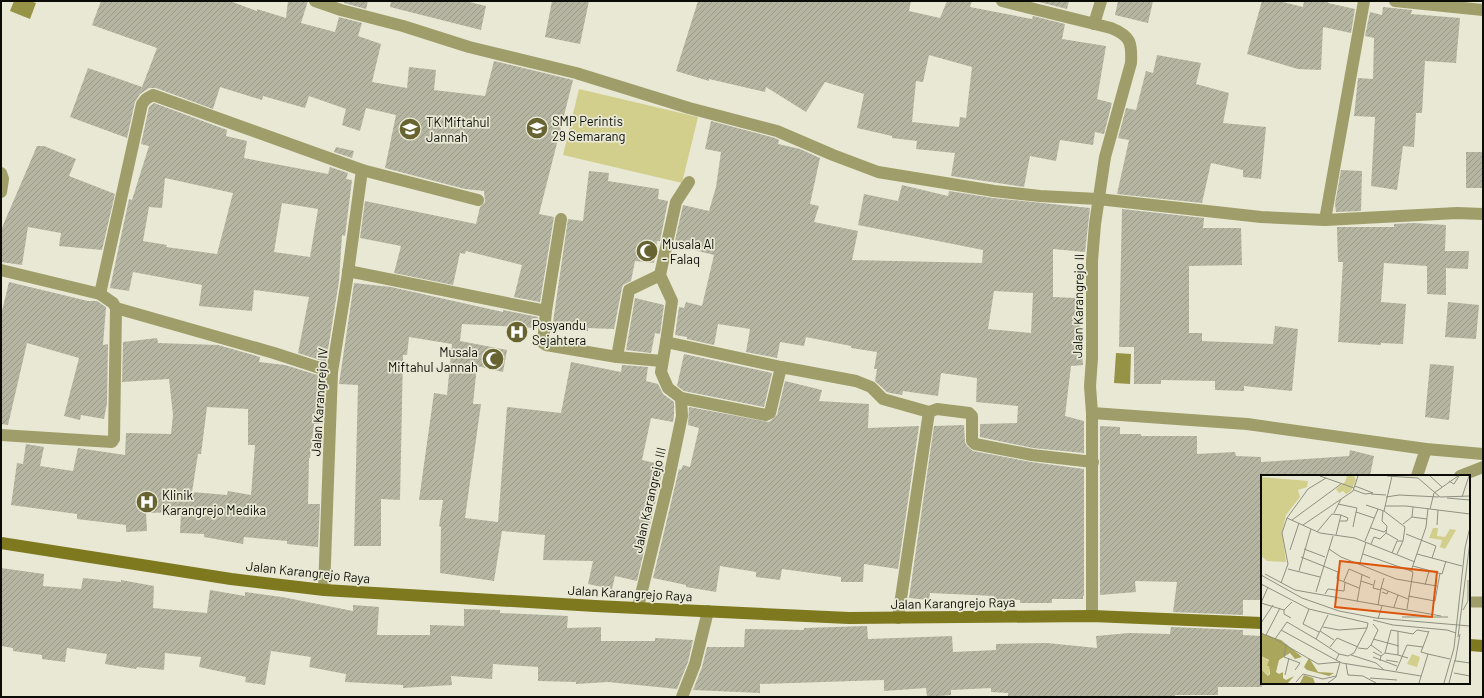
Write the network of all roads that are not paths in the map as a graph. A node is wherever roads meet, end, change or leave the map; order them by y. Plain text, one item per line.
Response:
1 (315, 1) edge
2 (1002, 1) edge
3 (1101, 1) edge
4 (1364, 1) edge
5 (1395, 1) edge
6 (1483, 10) edge
7 (1094, 24) junction
8 (362, 170) junction
9 (1, 173) edge
10 (689, 182) dead end
11 (1, 192) edge
12 (1098, 199) junction
13 (478, 200) dead end
14 (1483, 214) edge
15 (561, 219) dead end
16 (1325, 220) junction
17 (1, 270) edge
18 (348, 271) junction
19 (660, 275) junction
20 (100, 294) junction
21 (116, 308) junction
22 (546, 311) junction
23 (666, 342) junction
24 (617, 357) junction
25 (662, 361) junction
26 (781, 367) junction
27 (332, 372) junction
28 (681, 398) junction
29 (929, 412) junction
30 (1092, 414) junction
31 (1, 435) edge
32 (1426, 449) junction
33 (1483, 454) edge
34 (1093, 462) junction
35 (1483, 467) edge
36 (1417, 475) edge
37 (1463, 475) edge
38 (1, 543) edge
39 (324, 590) junction
40 (638, 607) junction
41 (708, 611) junction
42 (1092, 616) junction
43 (898, 618) junction
44 (1261, 623) edge
45 (1470, 645) edge
46 (1483, 646) edge
47 (682, 697) edge

1 - 12 street
2 - 7 street, Jalan Karangrejo II
3 - 7 street
4 - 16 street
5 - 6 street
7 - 12 street, Jalan Karangrejo II
8 - 13 street
8 - 18 street, Jalan Karangrejo IV
8 - 20 street
9 - 11 street
10 - 19 street
12 - 16 street
12 - 30 street, Jalan Karangrejo II
14 - 16 street
15 - 22 street
17 - 20 street
18 - 22 street
18 - 27 street, Jalan Karangrejo IV
19 - 23 street
19 - 24 street
20 - 21 street
21 - 27 street
21 - 31 street
22 - 24 street
23 - 25 street
23 - 26 street
24 - 25 street
25 - 28 street
26 - 28 street
26 - 29 street
27 - 39 street, Jalan Karangrejo IV
28 - 40 street, Jalan Karangrejo III
29 - 34 street
29 - 43 street
30 - 32 street
30 - 34 street, Jalan Karangrejo II
32 - 33 street
32 - 36 street
34 - 42 street, Jalan Karangrejo II
35 - 37 street
38 - 39 main road, Jalan Karangrejo Raya
39 - 40 main road, Jalan Karangrejo Raya
40 - 41 main road, Jalan Karangrejo Raya
41 - 43 main road, Jalan Karangrejo Raya
41 - 47 street
42 - 43 main road, Jalan Karangrejo Raya
42 - 44 main road, Jalan Karangrejo Raya
45 - 46 main road

